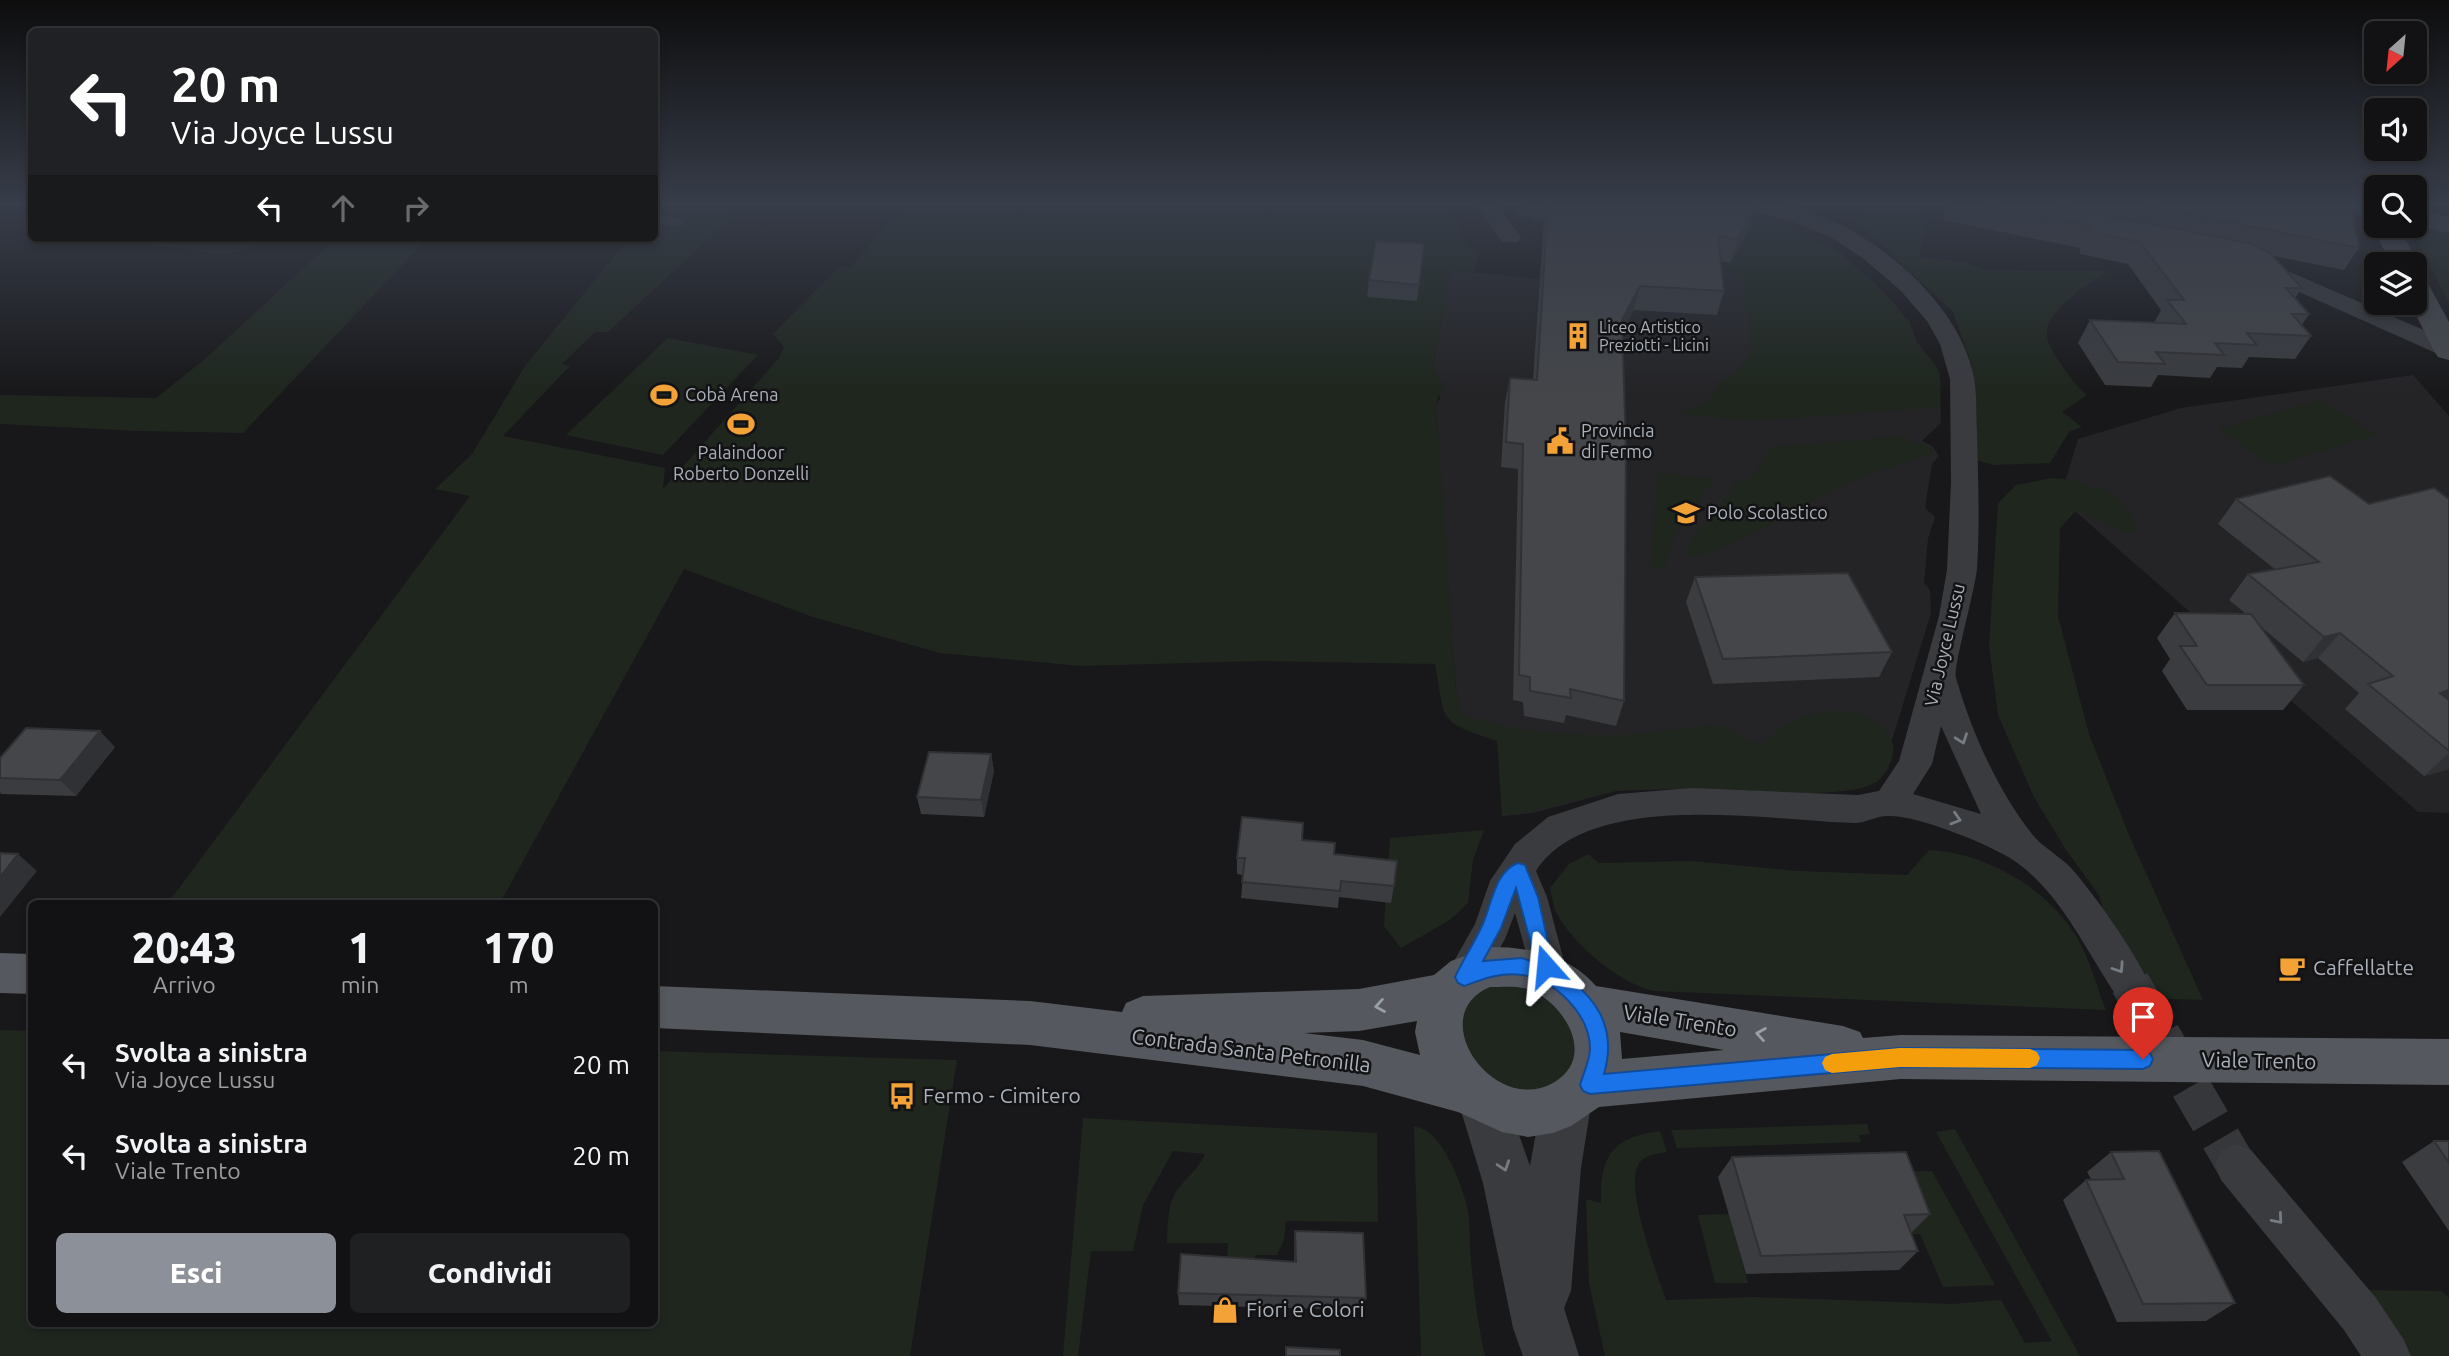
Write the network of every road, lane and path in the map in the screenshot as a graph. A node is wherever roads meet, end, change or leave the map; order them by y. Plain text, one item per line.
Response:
1 (1885, 266) edge
2 (2261, 266) edge
3 (2427, 308) edge
4 (2448, 350) edge
5 (1939, 675) junction
6 (1890, 802) junction
7 (2022, 848) junction
8 (1518, 870) junction
9 (0, 973) edge
10 (28, 974) edge
11 (1549, 976) junction
12 (2130, 984) tunnel mouth
13 (1456, 985) junction
14 (1585, 1005) junction
15 (658, 1007) edge
16 (1030, 1023) junction
17 (1900, 1058) junction
18 (2449, 1062) edge
19 (1578, 1095) junction
20 (1475, 1096) junction
21 (2236, 1165) tunnel mouth
22 (1546, 1342) edge
23 (2388, 1356) edge

1 - 5 street, Via Joyce Lussu
2 - 4 street
3 - 4 main road
5 - 6 street, Via Joyce Lussu
5 -> 7 street
6 -> 7 street
6 - 8 street
7 -> 12 street
8 - 11 street
8 - 13 street
9 - 10 main road
11 - 13 main road, Viale Trento
11 - 14 main road, Viale Trento
13 -> 16 main road, Contrada Santa Petronilla
13 - 20 main road
17 -> 14 main road, Viale Trento
14 - 19 main road, Viale Trento
15 - 16 main road, Contrada Santa Petronilla
16 - 20 main road, Contrada Santa Petronilla
17 - 18 main road, Viale Trento
17 - 19 main road, Viale Trento
19 - 20 main road, Viale Trento
19 - 22 street
20 -> 22 street
21 -> 23 street

